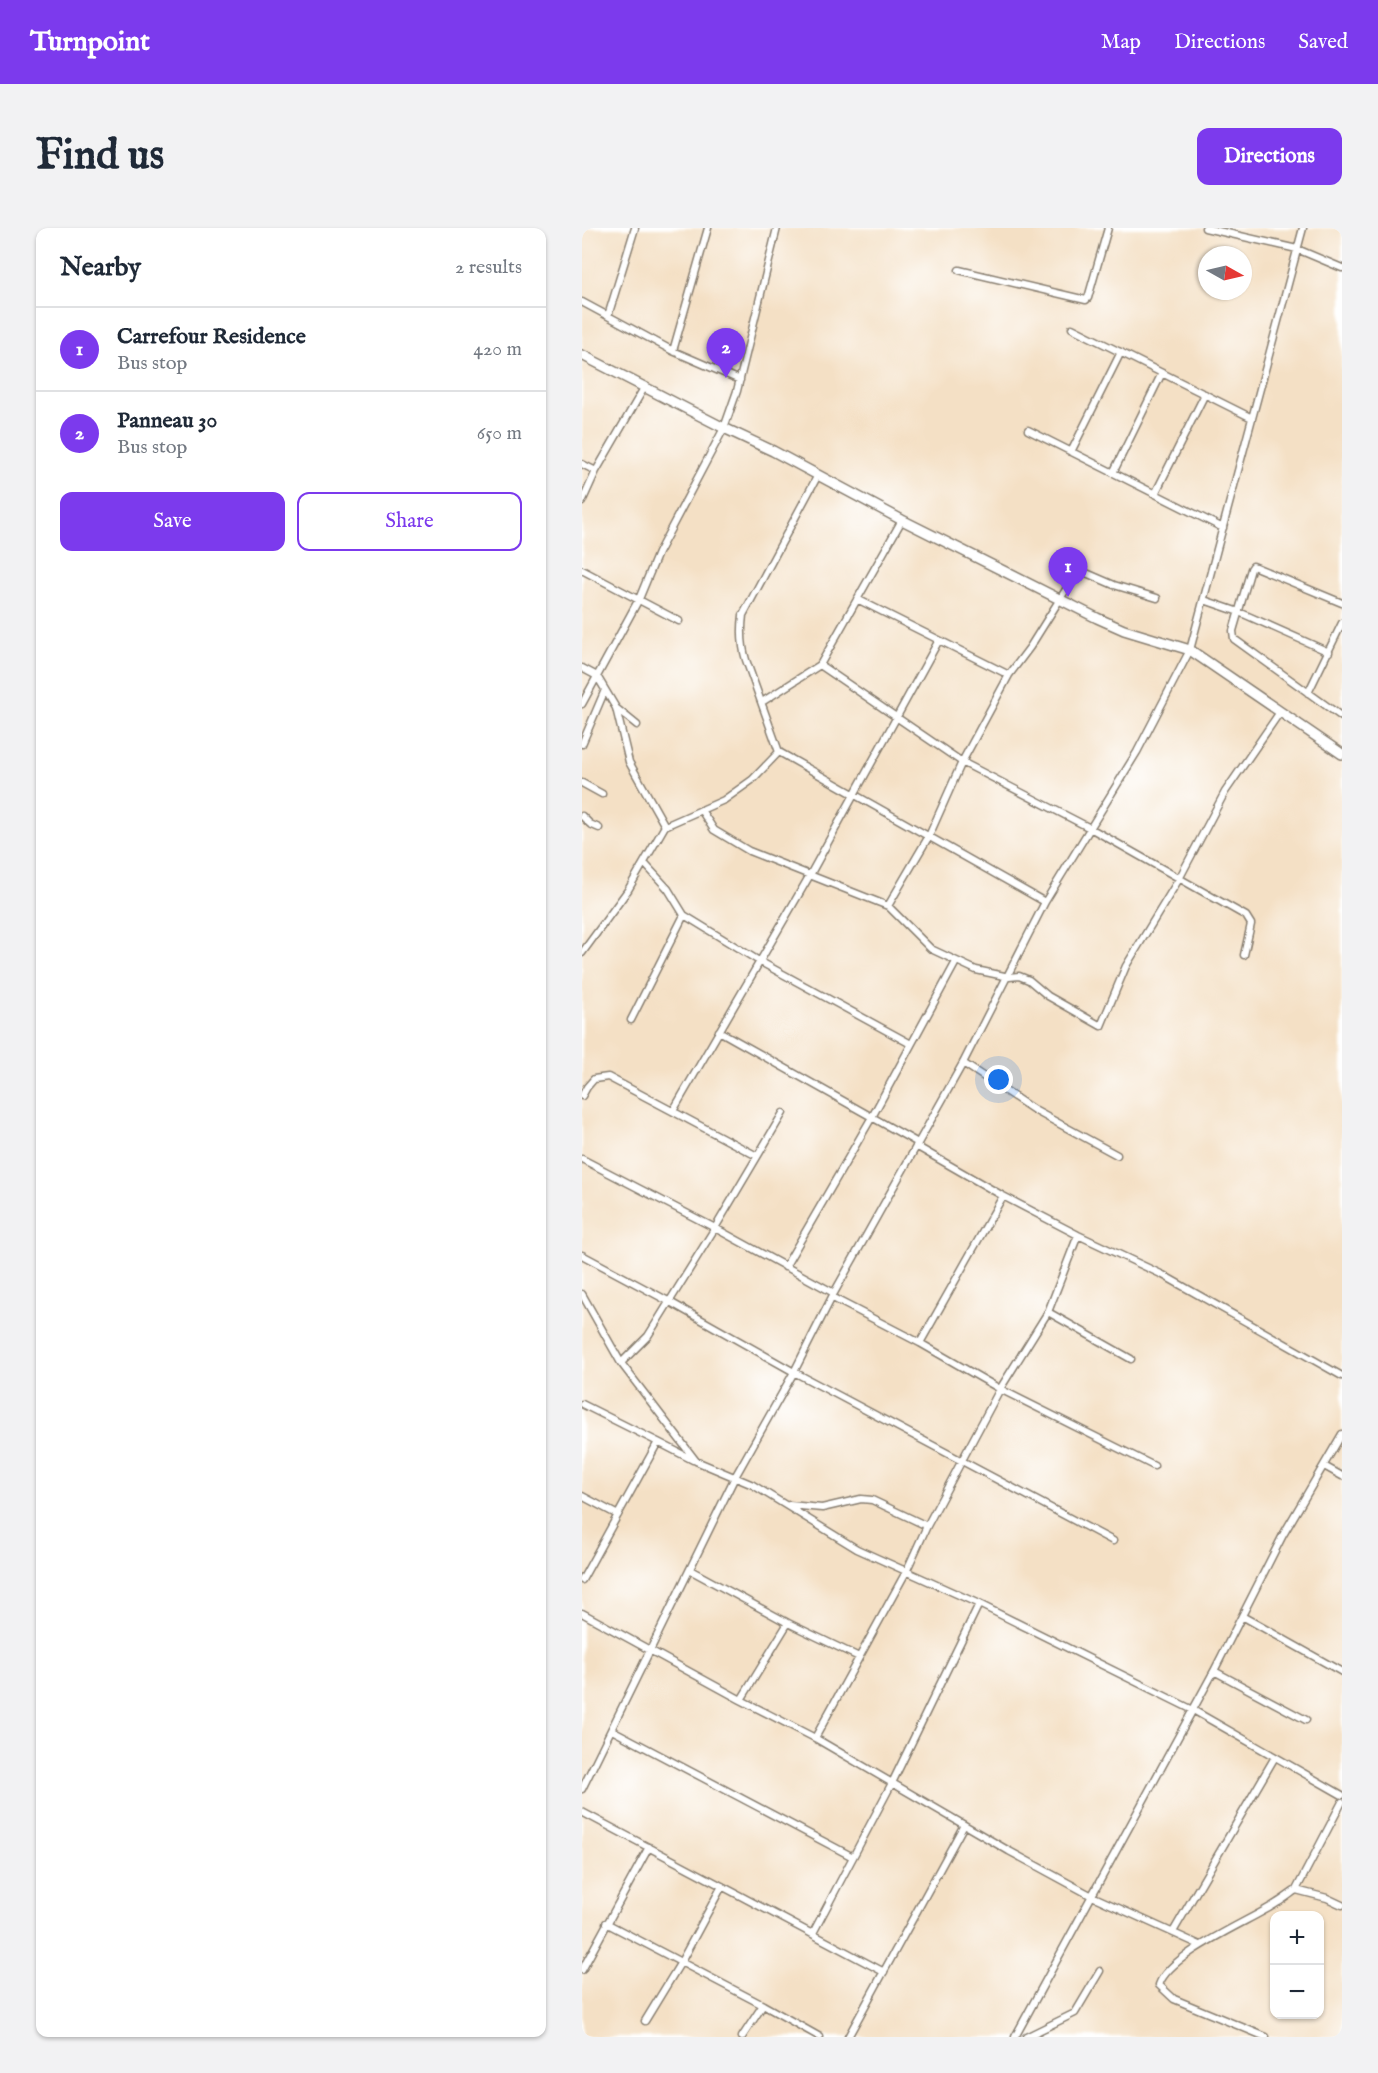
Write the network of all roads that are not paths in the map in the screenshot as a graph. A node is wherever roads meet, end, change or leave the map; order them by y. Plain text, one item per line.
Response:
1 (635, 228) edge
2 (708, 228) edge
3 (777, 228) edge
4 (1108, 228) edge
5 (1205, 228) edge
6 (1303, 228) edge
7 (1297, 249) junction
8 (1342, 268) edge
9 (959, 270) dead end
10 (582, 302) edge
11 (608, 316) junction
12 (1071, 328) dead end
13 (673, 351) junction
14 (1121, 352) junction
15 (582, 355) edge
16 (1162, 373) junction
17 (740, 380) junction
18 (644, 388) junction
19 (1205, 394) junction
20 (1252, 418) junction
21 (724, 428) junction
22 (1028, 430) dead end
23 (1071, 452) junction
24 (582, 464) edge
25 (596, 471) junction
26 (1113, 473) junction
27 (818, 475) junction
28 (1155, 494) junction
29 (582, 502) edge
30 (902, 520) junction
31 (1223, 528) junction
32 (582, 570) edge
33 (639, 598) junction
34 (1157, 598) dead end
35 (856, 599) junction
36 (1060, 600) junction
37 (1204, 600) junction
38 (1342, 603) edge
39 (1239, 612) junction
40 (679, 621) dead end
41 (1342, 623) edge
42 (939, 640) junction
43 (1190, 650) junction
44 (1329, 652) junction
45 (820, 665) junction
46 (582, 668) edge
47 (597, 675) junction
48 (1009, 675) junction
49 (605, 690) junction
50 (1308, 693) junction
51 (762, 702) junction
52 (582, 704) edge
53 (616, 708) junction
54 (1280, 712) junction
55 (896, 717) junction
56 (1342, 717) edge
57 (637, 724) dead end
58 (582, 744) edge
59 (779, 752) junction
60 (1342, 754) edge
61 (962, 762) junction
62 (582, 783) edge
63 (602, 794) dead end
64 (854, 794) junction
65 (701, 810) junction
66 (582, 816) edge
67 (665, 826) junction
68 (599, 828) dead end
69 (1090, 828) junction
70 (929, 836) junction
71 (645, 864) junction
72 (810, 875) junction
73 (1179, 879) junction
74 (1045, 902) junction
75 (888, 906) junction
76 (684, 915) junction
77 (582, 953) edge
78 (1244, 955) dead end
79 (759, 962) junction
80 (956, 962) junction
81 (1009, 977) junction
82 (632, 1020) dead end
83 (719, 1031) junction
84 (911, 1044) junction
85 (963, 1063) junction
86 (582, 1096) edge
87 (673, 1111) junction
88 (783, 1113) dead end
89 (872, 1117) junction
90 (917, 1144) junction
91 (1117, 1155) dead end
92 (758, 1156) junction
93 (582, 1159) edge
94 (1003, 1196) junction
95 (715, 1228) junction
96 (1078, 1235) junction
97 (582, 1255) edge
98 (785, 1267) junction
99 (582, 1294) edge
100 (833, 1296) junction
101 (670, 1302) junction
102 (1048, 1312) junction
103 (920, 1343) junction
104 (1131, 1359) dead end
105 (621, 1363) junction
106 (794, 1372) junction
107 (1342, 1376) edge
108 (1000, 1389) junction
109 (582, 1404) edge
110 (1342, 1434) edge
111 (658, 1442) junction
112 (696, 1461) junction
113 (961, 1461) junction
114 (1154, 1466) dead end
115 (1324, 1466) junction
116 (1342, 1476) edge
117 (735, 1477) junction
118 (582, 1496) edge
119 (788, 1505) junction
120 (618, 1515) junction
121 (927, 1526) junction
122 (1113, 1541) dead end
123 (690, 1570) junction
124 (906, 1572) junction
125 (582, 1580) edge
126 (979, 1604) junction
127 (582, 1613) edge
128 (1242, 1616) junction
129 (788, 1623) junction
130 (650, 1651) junction
131 (860, 1656) junction
132 (1214, 1671) junction
133 (1342, 1672) edge
134 (741, 1700) junction
135 (1193, 1710) junction
136 (1306, 1720) dead end
137 (612, 1730) junction
138 (815, 1738) junction
139 (1275, 1757) junction
140 (892, 1783) junction
141 (582, 1789) edge
142 (1342, 1795) edge
143 (1342, 1802) edge
144 (582, 1812) edge
145 (964, 1825) junction
146 (649, 1847) junction
147 (853, 1857) junction
148 (722, 1886) junction
149 (1296, 1890) junction
150 (1092, 1896) junction
151 (1342, 1905) edge
152 (606, 1923) junction
153 (1173, 1932) junction
154 (813, 1934) junction
155 (1200, 1945) junction
156 (681, 1962) junction
157 (582, 1971) edge
158 (1100, 1971) dead end
159 (884, 1972) junction
160 (764, 2005) junction
161 (645, 2020) dead end
162 (742, 2037) edge
163 (820, 2037) edge
164 (848, 2037) edge
165 (1015, 2037) edge
166 (1026, 2037) edge
167 (1266, 2037) edge

1 - 11 street
2 - 13 street
3 - 17 street
4 - 9 street
5 - 7 street
6 - 7 street
7 - 8 street
7 - 20 street
10 - 11 street
11 - 13 street
12 - 14 street
13 - 17 street
14 - 16 street
14 - 23 street
15 - 18 street
16 - 19 street
16 - 26 street
17 - 21 street
18 - 21 street
18 - 25 street
19 - 20 street
19 - 28 street
20 - 31 street
21 - 27 street
21 - 33 street
22 - 23 street
23 - 26 street
24 - 25 street
25 - 29 street
26 - 28 street
27 - 30 street
27 - 51 street
28 - 31 street
30 - 35 street
30 - 36 street
31 - 37 street
32 - 33 street
33 - 40 street
33 - 47 street
34 - 36 street
35 - 42 street
35 - 45 street
36 - 43 street
36 - 48 street
37 - 39 street
37 - 43 street
38 - 39 street
39 - 44 street
39 - 50 street
41 - 44 street
42 - 48 street
42 - 55 street
43 - 54 street
43 - 69 street
44 - 50 street
45 - 51 street
45 - 55 street
46 - 47 street
47 - 49 street
47 - 52 street
48 - 61 street
49 - 53 street
49 - 58 street
50 - 56 street
51 - 59 street
53 - 57 street
53 - 67 street
54 - 60 street
54 - 73 street
55 - 61 street
55 - 64 street
59 - 64 street
59 - 65 street
61 - 69 street
61 - 70 street
62 - 63 street
64 - 70 street
64 - 72 street
65 - 67 street
65 - 72 street
66 - 68 street
67 - 71 street
69 - 73 street
69 - 74 street
70 - 74 street
70 - 75 street
71 - 76 street
71 - 77 street
72 - 75 street
72 - 79 street
73 - 78 street
73 - 81 street
74 - 81 street
75 - 80 street
76 - 79 street
76 - 82 street
79 - 83 street
79 - 84 street
80 - 81 street
80 - 84 street
81 - 85 street
83 - 87 street
83 - 89 street
84 - 89 street
85 - 90 street
85 - 91 street
86 - 87 street
87 - 92 street
88 - 92 street
89 - 90 street
89 - 98 street
90 - 94 street
90 - 100 street
92 - 95 street
93 - 95 street
94 - 96 street
94 - 103 street
95 - 98 street
95 - 101 street
96 - 102 street
96 - 107 street
97 - 101 street
98 - 100 street
99 - 105 street
100 - 103 street
100 - 106 street
101 - 105 street
101 - 106 street
102 - 104 street
102 - 108 street
103 - 108 street
105 - 112 street
106 - 113 street
106 - 117 street
108 - 113 street
108 - 114 street
109 - 111 street
110 - 115 street
111 - 112 street
111 - 120 street
112 - 117 street
113 - 121 street
113 - 122 street
115 - 116 street
115 - 128 street
117 - 119 street
117 - 123 street
118 - 120 street
119 - 121 street
119 - 124 street
120 - 125 street
121 - 124 street
123 - 129 street
123 - 130 street
124 - 126 street
124 - 131 street
126 - 135 street
126 - 140 street
127 - 130 street
128 - 132 street
128 - 133 street
129 - 131 street
129 - 134 street
130 - 134 street
130 - 137 street
131 - 138 street
132 - 135 street
132 - 136 street
134 - 138 street
135 - 139 street
135 - 150 street
137 - 141 street
137 - 147 street
138 - 140 street
139 - 142 street
139 - 153 street
140 - 145 street
140 - 147 street
143 - 149 street
144 - 146 street
145 - 150 street
145 - 159 street
146 - 148 street
146 - 152 street
147 - 154 street
148 - 154 street
148 - 156 street
149 - 151 street
149 - 155 street
150 - 153 street
150 - 165 street
152 - 156 street
152 - 157 street
153 - 155 street
154 - 159 street
155 - 167 street
156 - 160 street
156 - 161 street
158 - 166 street
159 - 164 street
160 - 162 street
160 - 163 street

